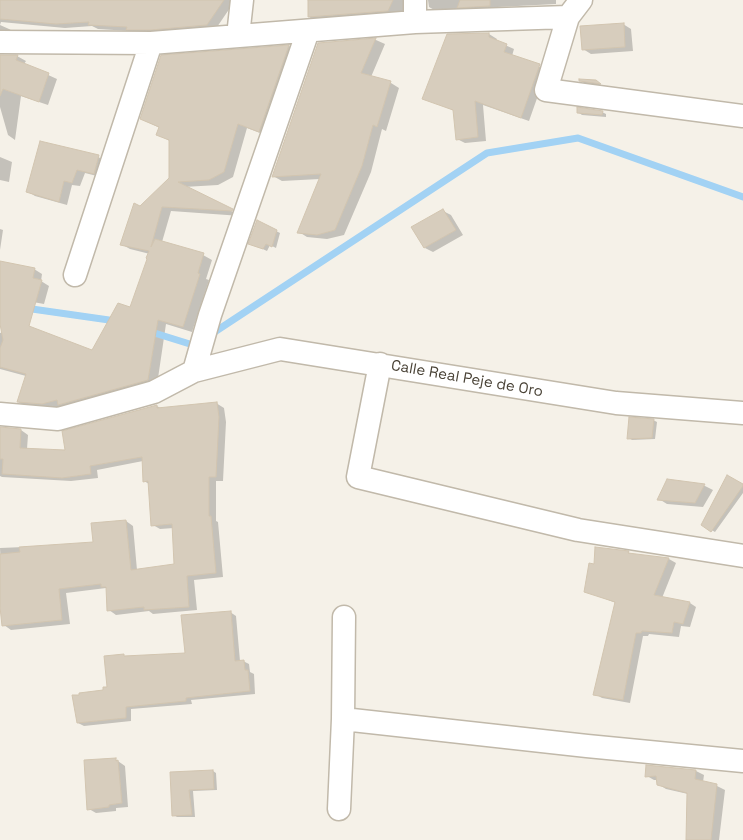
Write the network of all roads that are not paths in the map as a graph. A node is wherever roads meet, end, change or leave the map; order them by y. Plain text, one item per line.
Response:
1 (242, 0) edge
2 (415, 0) edge
3 (574, 9) edge
4 (415, 22) junction
5 (308, 31) junction
6 (238, 36) junction
7 (0, 42) edge
8 (151, 43) junction
9 (743, 116) edge
10 (75, 275) dead end
11 (197, 361) junction
12 (380, 364) junction
13 (743, 413) edge
14 (0, 414) edge
15 (743, 556) edge
16 (344, 617) dead end
17 (343, 719) junction
18 (743, 761) edge
19 (339, 809) dead end

1 - 6 street
2 - 4 street
3 - 4 street
3 - 9 street
4 - 5 street
5 - 6 street
5 - 11 street
6 - 8 street
7 - 8 street
8 - 10 street
11 - 12 street, Calle Real Peje de Oro
11 - 14 street, Calle Real Peje de Oro
12 - 13 street, Calle Real Peje de Oro
12 - 15 street
16 - 17 street
17 - 18 street
17 - 19 street

